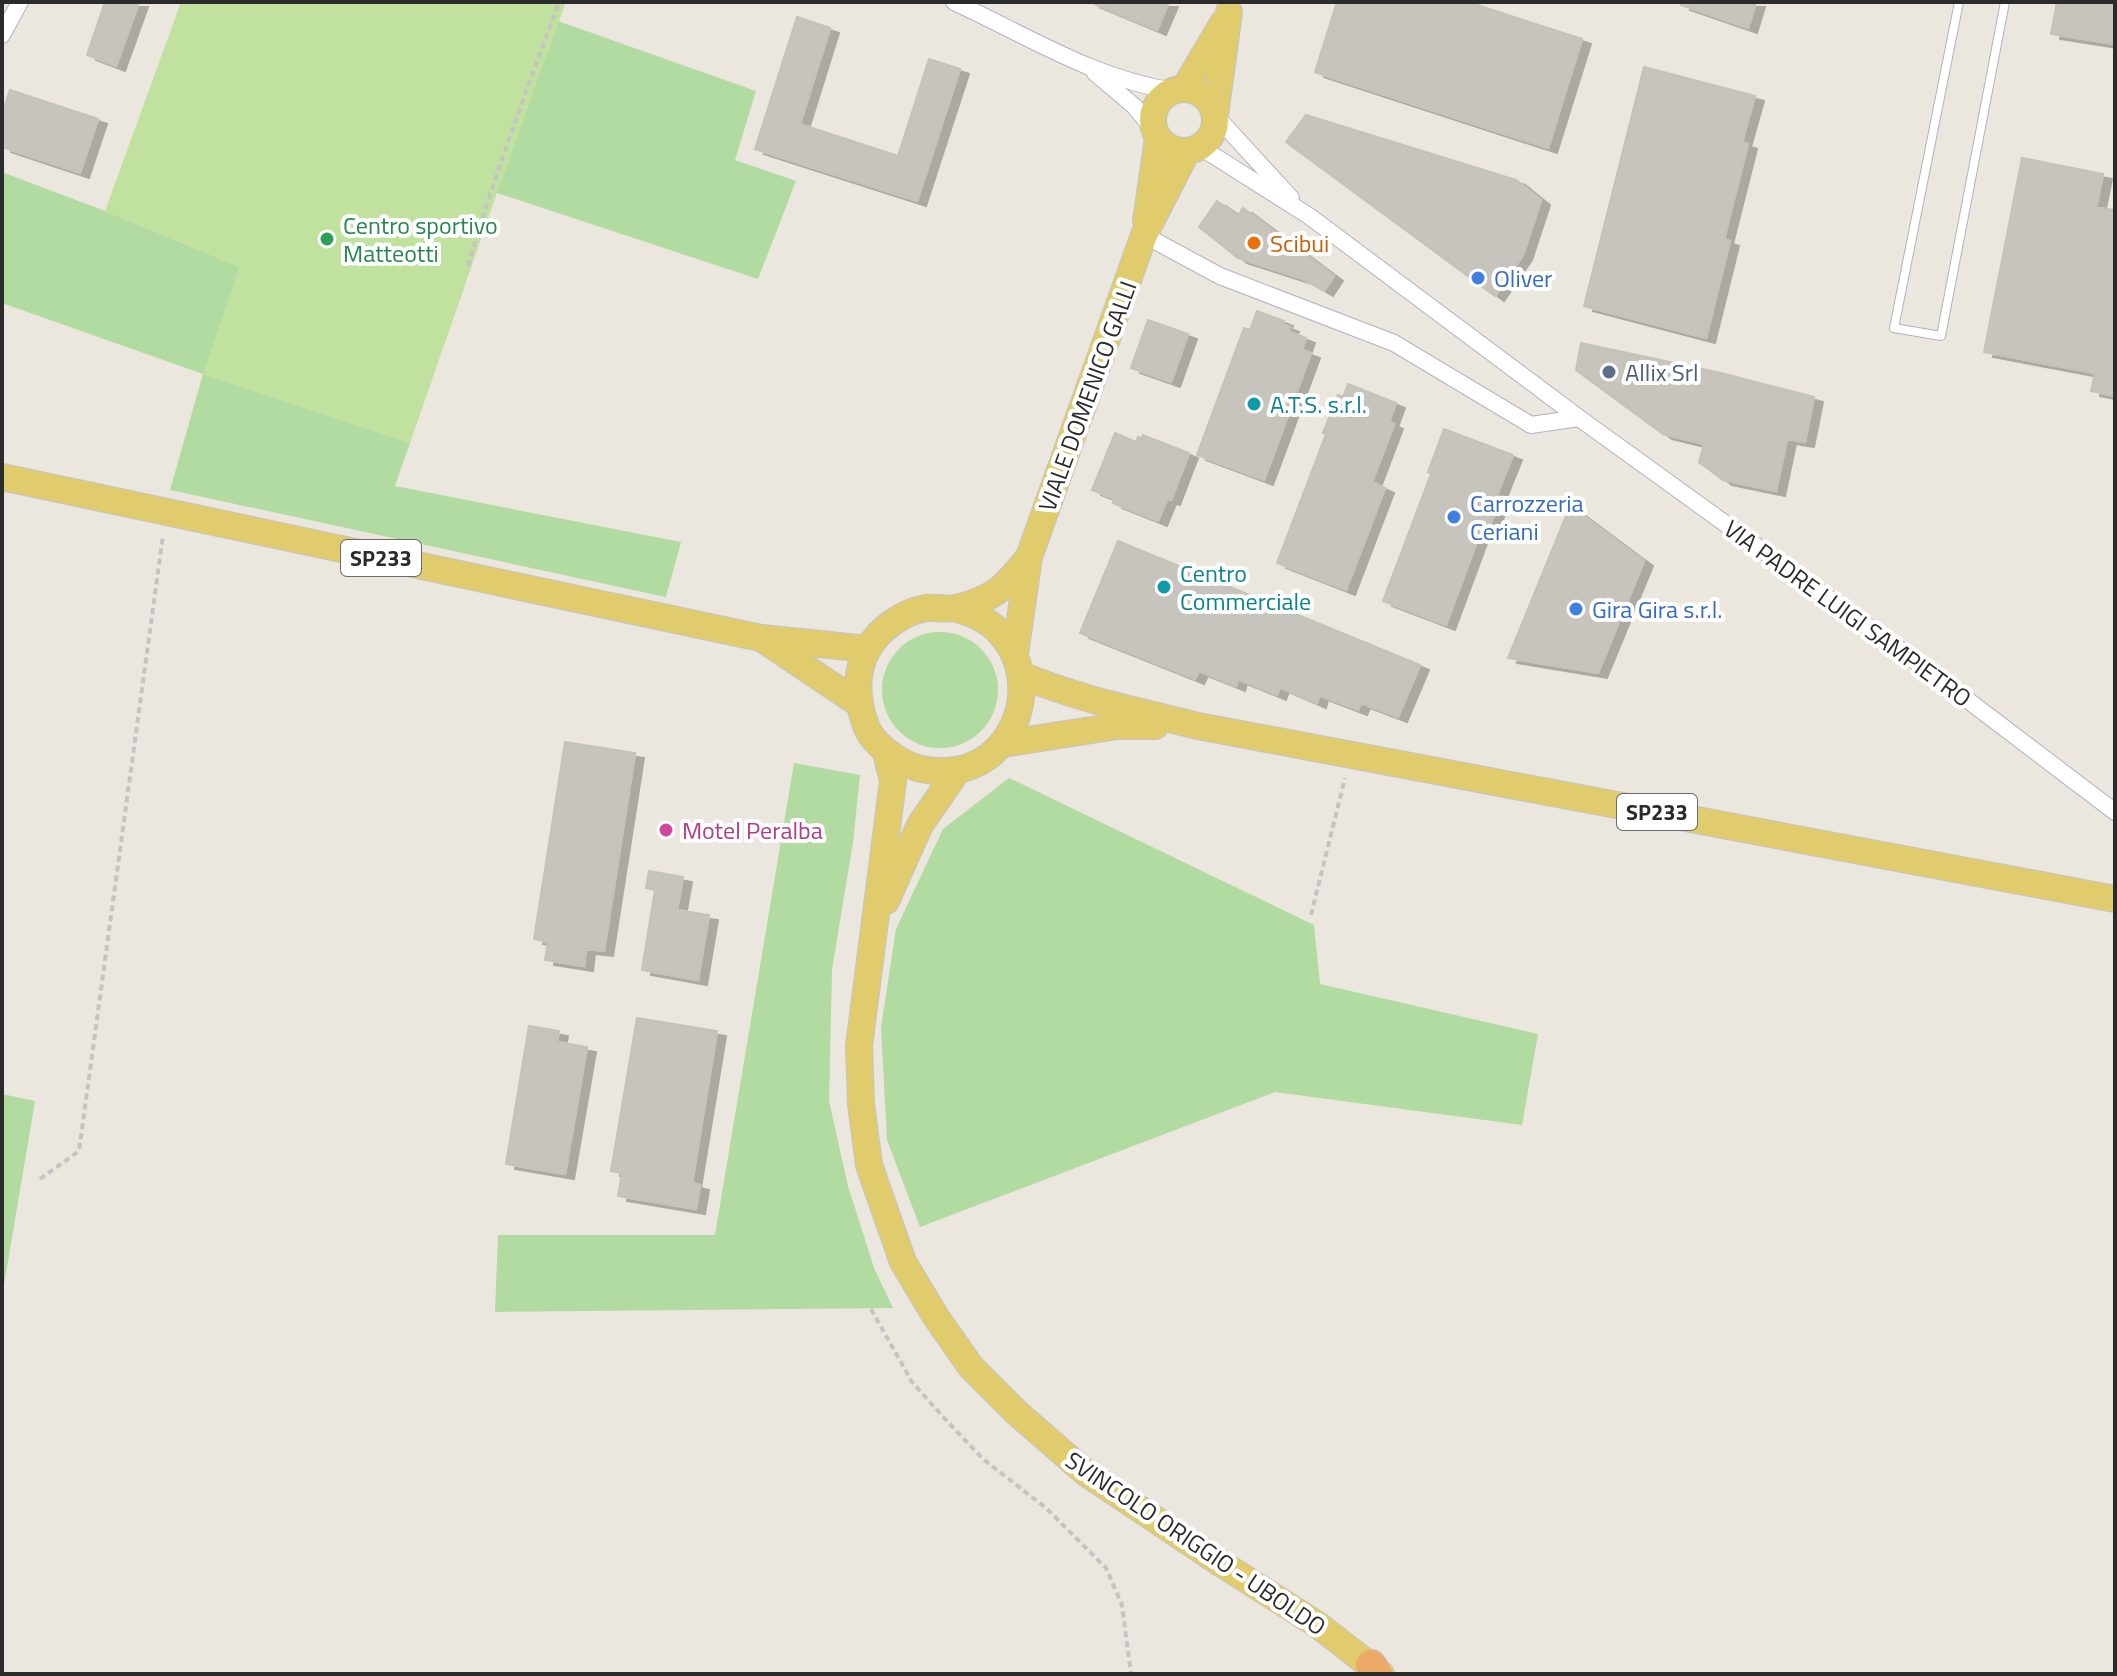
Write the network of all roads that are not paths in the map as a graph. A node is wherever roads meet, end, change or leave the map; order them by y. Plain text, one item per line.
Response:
1 (20, 2) edge
2 (954, 2) edge
3 (1959, 2) edge
4 (2005, 2) edge
5 (1231, 7) edge
6 (2, 35) edge
7 (1087, 67) junction
8 (1179, 90) junction
9 (1215, 115) junction
10 (1156, 134) junction
11 (1194, 149) junction
12 (1309, 216) junction
13 (1144, 235) junction
14 (1579, 418) junction
15 (2, 477) edge
16 (1029, 557) junction
17 (955, 608) junction
18 (761, 638) junction
19 (868, 649) junction
20 (1018, 665) junction
21 (858, 703) junction
22 (1198, 726) junction
23 (1002, 744) junction
24 (886, 752) junction
25 (957, 771) junction
26 (2115, 812) edge
27 (2115, 899) edge
28 (875, 926) junction
29 (1376, 1671) edge

1 - 6 street
2 - 7 street
3 - 4 lane
5 - 8 main road
5 - 9 main road
7 - 8 street
7 - 10 street
8 - 9 main road
8 - 10 main road
9 - 11 main road
9 - 12 street, VIA PADRE LUIGI SAMPIETRO
10 - 11 main road
10 - 13 main road, VIALE DOMENICO GALLI
11 - 12 street, VIA PADRE LUIGI SAMPIETRO
11 - 13 main road, VIALE DOMENICO GALLI
12 - 14 street, VIA PADRE LUIGI SAMPIETRO
13 - 14 street
13 - 16 main road, VIALE DOMENICO GALLI
14 - 26 street, VIA PADRE LUIGI SAMPIETRO
15 - 18 main road, SP233
16 - 17 main road, VIALE DOMENICO GALLI
16 - 20 main road, VIALE DOMENICO GALLI
17 - 19 main road
17 - 20 main road, SP233
18 - 19 main road, SP233
18 - 21 main road, SP233
19 - 21 main road
20 - 22 main road, SP233
20 - 23 main road
21 - 24 main road
22 - 23 main road, SP233
22 - 27 main road, SP233
23 - 25 main road, SP233
24 - 25 main road
24 - 28 main road, SVINCOLO ORIGGIO - UBOLDO
25 - 28 main road, SVINCOLO ORIGGIO - UBOLDO
28 - 29 main road, SVINCOLO ORIGGIO - UBOLDO

